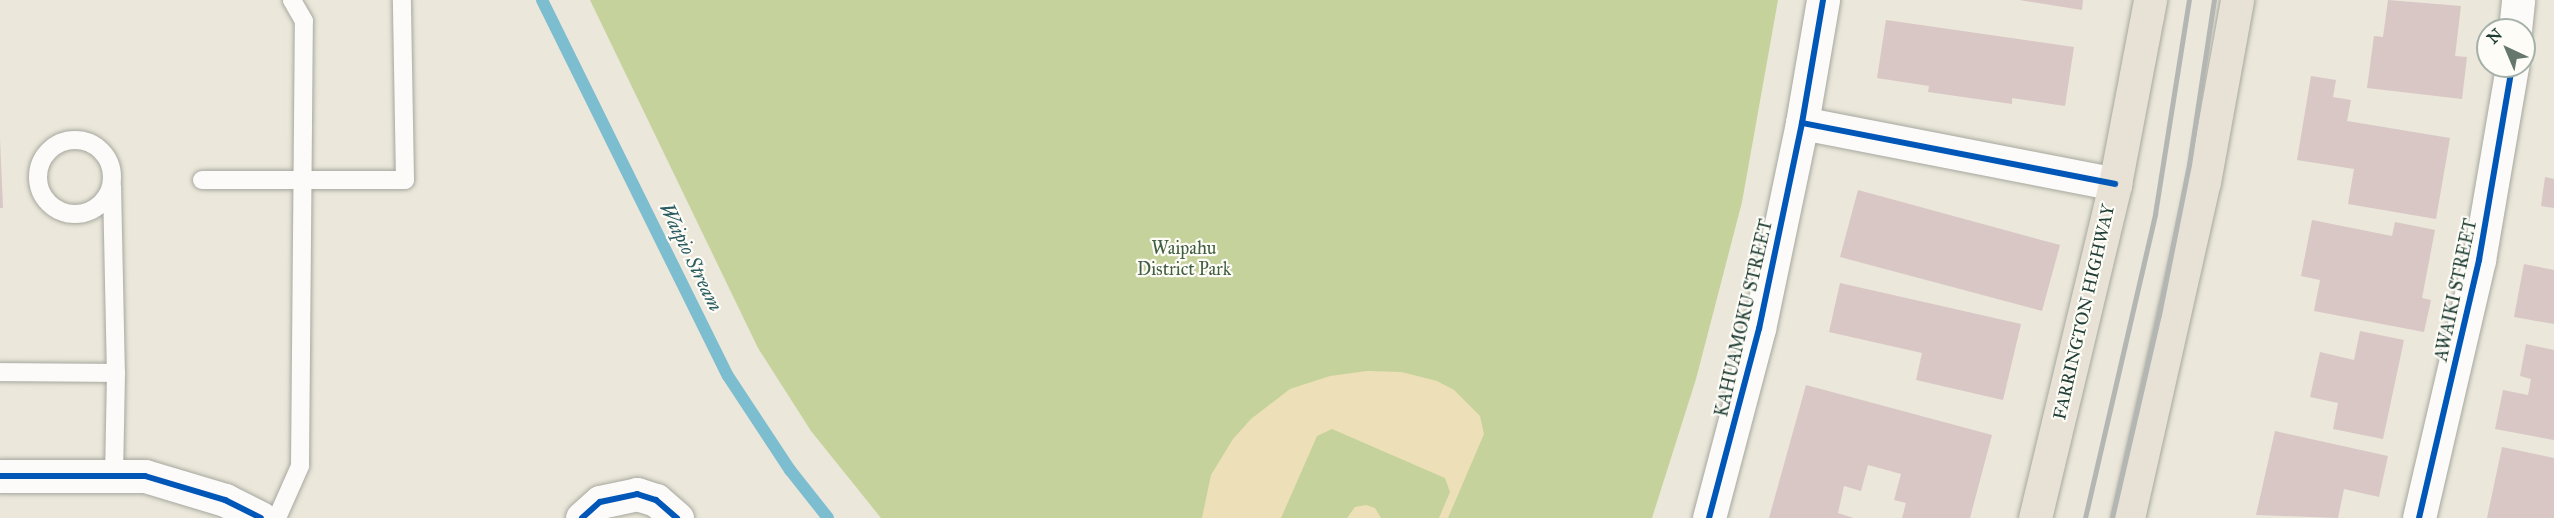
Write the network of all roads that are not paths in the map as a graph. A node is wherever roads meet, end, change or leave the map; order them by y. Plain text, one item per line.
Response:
1 (292, 0) edge
2 (402, 0) edge
3 (1823, 0) edge
4 (2150, 0) edge
5 (2237, 0) edge
6 (2518, 0) edge
7 (2516, 18) edge
8 (2510, 78) edge
9 (1803, 123) junction
10 (202, 180) dead end
11 (303, 180) junction
12 (2115, 184) junction
13 (112, 186) junction
14 (0, 372) edge
15 (116, 373) junction
16 (114, 475) junction
17 (0, 476) edge
18 (261, 518) edge
19 (277, 518) edge
20 (582, 518) edge
21 (677, 518) edge
22 (1709, 518) edge
23 (2035, 518) edge
24 (2128, 518) edge
25 (2420, 518) edge

1 - 11 lane
2 - 11 lane
3 - 9 street, KAHUAMOKU STREET
4 - 12 main road, FARRINGTON HIGHWAY
5 - 24 main road
6 - 7 street
8 - 25 street, AWAIKI STREET
9 - 12 street
9 - 22 street, KAHUAMOKU STREET
10 - 11 lane
11 - 19 lane
12 - 23 main road, FARRINGTON HIGHWAY
13 - 13 lane
13 - 15 lane
14 - 15 lane
15 - 16 lane
16 - 17 street
16 - 18 street
20 - 21 street

